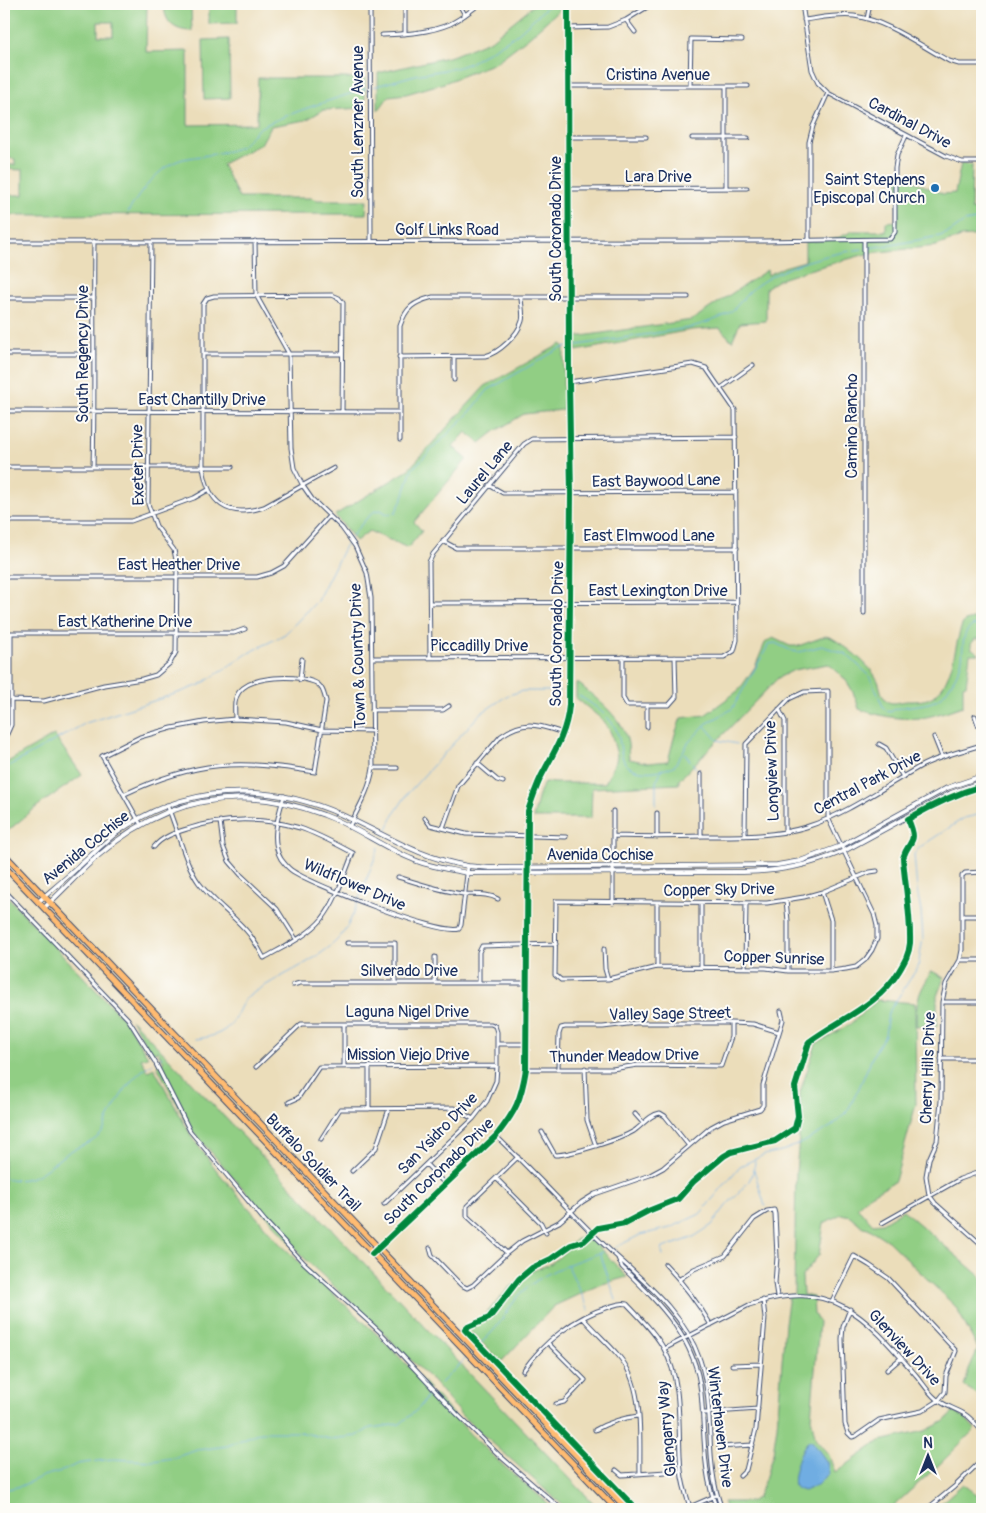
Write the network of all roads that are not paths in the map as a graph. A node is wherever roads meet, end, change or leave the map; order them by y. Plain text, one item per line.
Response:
1 (370, 4) edge
2 (405, 4) edge
3 (459, 4) edge
4 (480, 4) edge
5 (568, 4) edge
6 (652, 4) edge
7 (802, 4) edge
8 (870, 4) edge
9 (465, 15) junction
10 (867, 19) junction
11 (626, 20) junction
12 (804, 20) junction
13 (568, 28) junction
14 (635, 32) dead end
15 (405, 34) junction
16 (382, 35) dead end
17 (742, 40) dead end
18 (982, 64) edge
19 (569, 86) junction
20 (690, 86) junction
21 (726, 86) junction
22 (748, 86) dead end
23 (828, 93) junction
24 (906, 136) junction
25 (569, 137) junction
26 (646, 137) dead end
27 (692, 138) dead end
28 (726, 138) junction
29 (748, 138) dead end
30 (982, 162) edge
31 (726, 188) junction
32 (747, 188) dead end
33 (569, 189) junction
34 (809, 240) junction
35 (864, 240) junction
36 (94, 241) junction
37 (255, 241) junction
38 (371, 241) junction
39 (568, 241) junction
40 (4, 242) edge
41 (150, 242) junction
42 (256, 295) junction
43 (569, 297) junction
44 (688, 297) dead end
45 (4, 298) edge
46 (94, 298) junction
47 (521, 298) junction
48 (4, 354) edge
49 (94, 354) junction
50 (204, 354) junction
51 (289, 354) junction
52 (342, 354) junction
53 (398, 356) junction
54 (454, 357) junction
55 (753, 365) dead end
56 (454, 380) dead end
57 (569, 382) junction
58 (721, 388) junction
59 (4, 411) edge
60 (149, 411) junction
61 (95, 412) junction
62 (204, 412) junction
63 (290, 412) junction
64 (342, 412) junction
65 (400, 412) junction
66 (736, 438) junction
67 (569, 439) junction
68 (400, 440) dead end
69 (4, 466) edge
70 (93, 466) junction
71 (148, 467) junction
72 (203, 467) junction
73 (232, 467) dead end
74 (334, 468) dead end
75 (490, 485) junction
76 (303, 486) junction
77 (208, 490) junction
78 (736, 492) junction
79 (571, 494) junction
80 (151, 515) junction
81 (329, 516) junction
82 (4, 521) edge
83 (443, 541) junction
84 (571, 548) junction
85 (737, 548) junction
86 (4, 576) edge
87 (175, 577) junction
88 (736, 602) junction
89 (430, 603) junction
90 (571, 603) junction
91 (864, 613) dead end
92 (245, 629) dead end
93 (4, 633) edge
94 (11, 633) junction
95 (176, 633) junction
96 (570, 657) junction
97 (624, 657) junction
98 (675, 657) junction
99 (373, 658) junction
100 (430, 658) junction
101 (302, 659) dead end
102 (300, 680) junction
103 (12, 700) junction
104 (648, 705) junction
105 (449, 706) dead end
106 (779, 709) junction
107 (372, 710) junction
108 (975, 716) dead end
109 (235, 719) junction
110 (647, 727) dead end
111 (322, 730) junction
112 (373, 731) junction
113 (564, 733) junction
114 (7, 734) dead end
115 (982, 736) edge
116 (934, 737) dead end
117 (879, 744) dead end
118 (982, 745) edge
119 (942, 757) junction
120 (477, 763) junction
121 (373, 768) junction
122 (397, 768) dead end
123 (701, 774) dead end
124 (982, 776) edge
125 (903, 777) junction
126 (503, 782) dead end
127 (982, 782) edge
128 (125, 794) junction
129 (284, 795) junction
130 (282, 802) junction
131 (167, 805) junction
132 (170, 811) junction
133 (613, 811) dead end
134 (657, 813) dead end
135 (425, 818) dead end
136 (828, 818) junction
137 (138, 819) junction
138 (352, 820) junction
139 (220, 821) junction
140 (278, 823) junction
141 (141, 825) junction
142 (349, 827) junction
143 (443, 828) junction
144 (178, 832) junction
145 (785, 832) junction
146 (527, 836) junction
147 (613, 836) junction
148 (701, 836) junction
149 (744, 836) junction
150 (566, 837) dead end
151 (657, 837) junction
152 (841, 846) junction
153 (154, 847) dead end
154 (844, 851) junction
155 (4, 854) edge
156 (4, 866) edge
157 (468, 866) junction
158 (528, 867) junction
159 (613, 867) junction
160 (877, 871) dead end
161 (982, 872) edge
162 (467, 873) junction
163 (528, 873) junction
164 (613, 873) junction
165 (398, 877) dead end
166 (856, 879) junction
167 (4, 890) edge
168 (337, 891) junction
169 (822, 892) junction
170 (464, 894) junction
171 (44, 896) junction
172 (498, 899) dead end
173 (786, 900) junction
174 (38, 902) junction
175 (50, 902) junction
176 (613, 902) junction
177 (657, 903) junction
178 (701, 903) junction
179 (746, 903) junction
180 (44, 908) junction
181 (962, 916) junction
182 (982, 916) edge
183 (296, 939) junction
184 (347, 943) dead end
185 (527, 944) junction
186 (556, 944) junction
187 (604, 949) dead end
188 (435, 956) dead end
189 (960, 960) junction
190 (982, 960) edge
191 (657, 967) junction
192 (745, 967) junction
193 (700, 968) junction
194 (788, 971) junction
195 (831, 971) junction
196 (608, 979) junction
197 (395, 982) junction
198 (435, 982) junction
199 (479, 982) junction
200 (526, 983) junction
201 (292, 985) dead end
202 (942, 1002) junction
203 (982, 1002) edge
204 (781, 1011) dead end
205 (732, 1023) junction
206 (344, 1024) junction
207 (779, 1032) junction
208 (498, 1044) junction
209 (526, 1044) junction
210 (941, 1059) junction
211 (982, 1059) edge
212 (344, 1066) junction
213 (369, 1066) junction
214 (497, 1066) junction
215 (256, 1067) dead end
216 (558, 1068) junction
217 (585, 1068) junction
218 (526, 1069) junction
219 (289, 1102) dead end
220 (369, 1109) junction
221 (389, 1109) junction
222 (635, 1114) dead end
223 (473, 1119) junction
224 (643, 1123) junction
225 (542, 1132) dead end
226 (496, 1136) junction
227 (321, 1139) dead end
228 (596, 1146) junction
229 (689, 1146) junction
230 (518, 1158) junction
231 (426, 1164) junction
232 (352, 1171) dead end
233 (982, 1171) edge
234 (496, 1178) junction
235 (446, 1184) junction
236 (929, 1195) junction
237 (384, 1204) dead end
238 (571, 1211) junction
239 (882, 1223) dead end
240 (545, 1232) junction
241 (982, 1245) edge
242 (379, 1248) junction
243 (430, 1248) dead end
244 (506, 1253) junction
245 (372, 1254) junction
246 (618, 1258) junction
247 (665, 1264) dead end
248 (680, 1279) junction
249 (777, 1296) junction
250 (763, 1300) junction
251 (832, 1301) junction
252 (850, 1309) junction
253 (583, 1318) junction
254 (711, 1325) junction
255 (690, 1337) junction
256 (685, 1339) junction
257 (548, 1343) junction
258 (664, 1349) junction
259 (901, 1358) junction
260 (761, 1364) junction
261 (732, 1366) dead end
262 (887, 1370) dead end
263 (523, 1371) dead end
264 (938, 1401) junction
265 (556, 1404) dead end
266 (758, 1408) junction
267 (702, 1413) junction
268 (708, 1413) junction
269 (638, 1416) junction
270 (595, 1430) dead end
271 (982, 1432) edge
272 (753, 1445) junction
273 (720, 1447) dead end
274 (982, 1460) edge
275 (616, 1470) dead end
276 (681, 1471) junction
277 (640, 1474) junction
278 (740, 1476) dead end
279 (717, 1496) junction
280 (712, 1498) junction
281 (690, 1508) junction
282 (561, 1509) edge
283 (616, 1509) edge
284 (627, 1509) edge
285 (685, 1509) edge
286 (717, 1509) edge
287 (722, 1509) edge
288 (927, 1509) edge

1 - 38 street, South Lenzner Avenue
2 - 15 street
3 - 9 street
4 - 9 street
5 - 13 street, South Coronado Drive
6 - 11 street
7 - 12 street
8 - 10 street
9 - 15 street
10 - 12 street
10 - 18 street
11 - 13 street
11 - 14 street
12 - 23 street
13 - 19 street, South Coronado Drive
15 - 16 street
17 - 20 street
19 - 20 street, Cristina Avenue
19 - 25 street, South Coronado Drive
20 - 21 street, Cristina Avenue
21 - 22 street, Cristina Avenue
21 - 28 street
23 - 24 street, Cardinal Drive
23 - 34 street
24 - 30 street, Cardinal Drive
24 - 35 street, Golf Links Road
25 - 26 street
25 - 33 street, South Coronado Drive
27 - 28 street
28 - 29 street
28 - 31 street
31 - 32 street, Lara Drive
31 - 33 street, Lara Drive
33 - 39 street, South Coronado Drive
34 - 35 street, Golf Links Road
34 - 39 street, Golf Links Road
35 - 91 street, Camino Rancho
36 - 40 street, Golf Links Road
36 - 41 street, Golf Links Road
36 - 46 street, South Regency Drive
37 - 38 street, Golf Links Road
37 - 41 street, Golf Links Road
37 - 42 street, Town & Country Drive
38 - 39 street, Golf Links Road
39 - 43 street, South Coronado Drive
41 - 60 street, Exeter Drive
42 - 50 street
42 - 51 street, Town & Country Drive
42 - 52 street
43 - 44 street
43 - 47 street
43 - 57 street, South Coronado Drive
45 - 46 street
46 - 49 street, South Regency Drive
47 - 53 street
47 - 54 street
48 - 49 street
49 - 61 street, South Regency Drive
50 - 51 street
50 - 62 street
51 - 52 street
51 - 63 street, Town & Country Drive
52 - 64 street
53 - 54 street
53 - 65 street
54 - 56 street
55 - 58 street
57 - 58 street
57 - 67 street, South Coronado Drive
58 - 66 street
59 - 61 street, East Chantilly Drive
60 - 61 street, East Chantilly Drive
60 - 62 street, East Chantilly Drive
60 - 71 street, Exeter Drive
61 - 70 street, South Regency Drive
62 - 63 street, East Chantilly Drive
62 - 72 street
63 - 64 street, East Chantilly Drive
63 - 76 street, Town & Country Drive
64 - 65 street, East Chantilly Drive
65 - 68 street
66 - 67 street, Laurel Lane
66 - 78 street
67 - 75 street, Laurel Lane
67 - 79 street, South Coronado Drive
69 - 70 street
70 - 71 street
71 - 72 street
71 - 80 street, Exeter Drive
72 - 73 street
72 - 77 street
74 - 76 street
75 - 79 street, East Baywood Lane
75 - 83 street, Laurel Lane
76 - 77 street
76 - 81 street, Town & Country Drive
77 - 80 street
78 - 79 street, East Baywood Lane
78 - 85 street
79 - 84 street, South Coronado Drive
80 - 82 street
80 - 87 street, Exeter Drive
81 - 87 street, East Heather Drive
81 - 99 street, Town & Country Drive
83 - 84 street, East Elmwood Lane
83 - 89 street, Laurel Lane
84 - 85 street, East Elmwood Lane
84 - 90 street, South Coronado Drive
85 - 88 street
86 - 87 street, East Heather Drive
87 - 95 street, Exeter Drive
88 - 90 street, East Lexington Drive
88 - 98 street, Piccadilly Drive
89 - 90 street, East Lexington Drive
89 - 100 street, Laurel Lane
90 - 96 street, South Coronado Drive
92 - 95 street, East Katherine Drive
93 - 94 street, East Katherine Drive
94 - 95 street, East Katherine Drive
94 - 103 street
95 - 103 street, Exeter Drive
96 - 97 street, Piccadilly Drive
96 - 100 street, Piccadilly Drive
96 - 113 street, South Coronado Drive
97 - 98 street, Piccadilly Drive
97 - 104 street
98 - 104 street
99 - 100 street, Piccadilly Drive
99 - 107 street, Town & Country Drive
101 - 102 street
102 - 109 street
102 - 111 street
103 - 114 street
104 - 110 street
105 - 107 street
106 - 136 street
106 - 145 street, Longview Drive
106 - 149 street
107 - 112 street, Town & Country Drive
108 - 115 street
109 - 111 street
109 - 128 street
111 - 112 street
111 - 128 street
112 - 121 street, Town & Country Drive
113 - 120 street
113 - 146 street, South Coronado Drive
116 - 119 street
117 - 125 street
118 - 119 street, Central Park Drive
119 - 125 street, Central Park Drive
120 - 126 street
120 - 143 street
121 - 122 street
121 - 138 street, Town & Country Drive
123 - 148 street
124 - 152 street, Avenida Cochise
125 - 136 street, Central Park Drive
127 - 154 street, Avenida Cochise
128 - 137 street
129 - 130 street, Wildflower Drive
129 - 131 street, Avenida Cochise
129 - 138 street, Avenida Cochise
130 - 132 street, Avenida Cochise
130 - 140 street, Wildflower Drive
130 - 142 street, Avenida Cochise
131 - 132 street
131 - 137 street, Avenida Cochise
132 - 141 street, Avenida Cochise
132 - 144 street
133 - 147 street
134 - 151 street
135 - 143 street
136 - 145 street, Central Park Drive
136 - 152 street, Copper Sunrise
137 - 141 street
137 - 171 street, Avenida Cochise
138 - 142 street, Town & Country Drive
138 - 157 street, Avenida Cochise
139 - 140 street
139 - 144 street
139 - 183 street
140 - 168 street, Wildflower Drive
140 - 168 street
141 - 175 street, Avenida Cochise
142 - 162 street, Avenida Cochise
143 - 146 street
144 - 153 street
144 - 183 street
145 - 149 street, Central Park Drive
146 - 150 street
146 - 158 street, South Coronado Drive
147 - 151 street, Central Park Drive
147 - 159 street
148 - 149 street, Central Park Drive
148 - 151 street, Central Park Drive
152 - 154 street, Copper Sunrise
152 - 159 street, Avenida Cochise
154 - 164 street, Avenida Cochise
154 - 166 street, Copper Sunrise
155 - 171 main road, Buffalo Soldier Trail
156 - 174 main road, Buffalo Soldier Trail
157 - 158 street, Avenida Cochise
157 - 162 street
158 - 159 street, Avenida Cochise
158 - 163 street, South Coronado Drive
159 - 164 street
160 - 166 street, Copper Sky Drive
161 - 181 street, Cherry Hills Drive
162 - 163 street, Avenida Cochise
162 - 170 street
163 - 164 street, Avenida Cochise
163 - 185 street, South Coronado Drive
164 - 176 street
165 - 170 street
166 - 169 street, Copper Sky Drive
166 - 195 street, Copper Sunrise
167 - 282 street
168 - 170 street, Wildflower Drive
168 - 183 street
169 - 173 street, Copper Sky Drive
169 - 195 street
170 - 172 street
171 - 174 street, Avenida Cochise
171 - 175 main road, Buffalo Soldier Trail
173 - 179 street, Copper Sky Drive
173 - 194 street
174 - 180 main road, Buffalo Soldier Trail
175 - 180 street, Avenida Cochise
175 - 242 main road, Buffalo Soldier Trail
176 - 177 street, Copper Sky Drive
176 - 186 street, Copper Sky Drive
177 - 178 street, Copper Sky Drive
177 - 191 street
178 - 179 street, Copper Sky Drive
178 - 193 street
179 - 192 street
180 - 245 main road, Buffalo Soldier Trail
181 - 182 street
181 - 189 street, Cherry Hills Drive
184 - 197 street
185 - 186 street
185 - 199 street
185 - 200 street, South Coronado Drive
186 - 196 street, Copper Sunrise
187 - 196 street
188 - 198 street
189 - 190 street
189 - 202 street, Cherry Hills Drive
191 - 193 street, Copper Sunrise
191 - 196 street, Copper Sunrise
192 - 193 street, Copper Sunrise
192 - 194 street, Copper Sunrise
194 - 195 street, Copper Sunrise
197 - 198 street, Silverado Drive
197 - 201 street, Silverado Drive
198 - 199 street, Silverado Drive
199 - 200 street, Silverado Drive
200 - 209 street, South Coronado Drive
202 - 203 street
202 - 210 street, Cherry Hills Drive
204 - 207 street
205 - 207 street, Valley Sage Street
205 - 216 street, Valley Sage Street
205 - 217 street, Thunder Meadow Drive
206 - 208 street, Laguna Nigel Drive
206 - 212 street
206 - 215 street, Laguna Nigel Drive
207 - 229 street
208 - 209 street
208 - 214 street, San Ysidro Drive
209 - 218 street, South Coronado Drive
210 - 211 street
210 - 236 street, Cherry Hills Drive
212 - 213 street, Mission Viejo Drive
212 - 219 street, Mission Viejo Drive
213 - 214 street, Mission Viejo Drive
213 - 220 street
214 - 223 street, San Ysidro Drive
216 - 217 street, Thunder Meadow Drive
216 - 218 street, Thunder Meadow Drive
217 - 228 street
218 - 226 street, South Coronado Drive
220 - 221 street
220 - 227 street
221 - 223 street
221 - 232 street
222 - 224 street
223 - 231 street, San Ysidro Drive
224 - 228 street
224 - 229 street
225 - 228 street
226 - 230 street, Winterhaven Drive
226 - 235 street, South Coronado Drive
229 - 238 street
230 - 234 street
230 - 238 street, Winterhaven Drive
231 - 235 street
231 - 237 street, San Ysidro Drive
233 - 236 street
234 - 240 street
234 - 244 street
235 - 242 street, South Coronado Drive
236 - 239 street
236 - 241 street
238 - 240 street
238 - 246 street, Winterhaven Drive
240 - 244 street
242 - 245 street, South Coronado Drive
242 - 284 main road, Buffalo Soldier Trail
243 - 244 street
245 - 283 main road, Buffalo Soldier Trail
246 - 255 street, Winterhaven Drive
246 - 256 street, Winterhaven Drive
247 - 248 street
248 - 249 street
248 - 254 street
249 - 250 street, Glenview Drive
249 - 251 street, Glenview Drive
250 - 254 street, Glenview Drive
250 - 260 street
251 - 252 street, Glenview Drive
251 - 264 street
252 - 259 street, Glenview Drive
252 - 264 street
253 - 257 street
253 - 258 street, Glengarry Way
253 - 269 street
254 - 255 street, Glenview Drive
255 - 256 street, Glenview Drive
255 - 268 street, Winterhaven Drive
256 - 258 street, Glenview Drive
256 - 267 street, Winterhaven Drive
257 - 263 street
257 - 265 street
258 - 276 street, Glengarry Way
259 - 262 street
259 - 264 street, Glenview Drive
260 - 261 street
260 - 266 street
264 - 271 street, Glenview Drive
266 - 268 street
266 - 272 street
267 - 268 street
267 - 280 street, Winterhaven Drive
268 - 279 street, Winterhaven Drive
269 - 270 street
269 - 277 street
272 - 273 street
272 - 278 street
274 - 288 street
275 - 277 street
276 - 277 street
276 - 281 street, Glengarry Way
279 - 280 street
279 - 287 street, Winterhaven Drive
280 - 281 street
280 - 286 street, Winterhaven Drive
281 - 285 street

